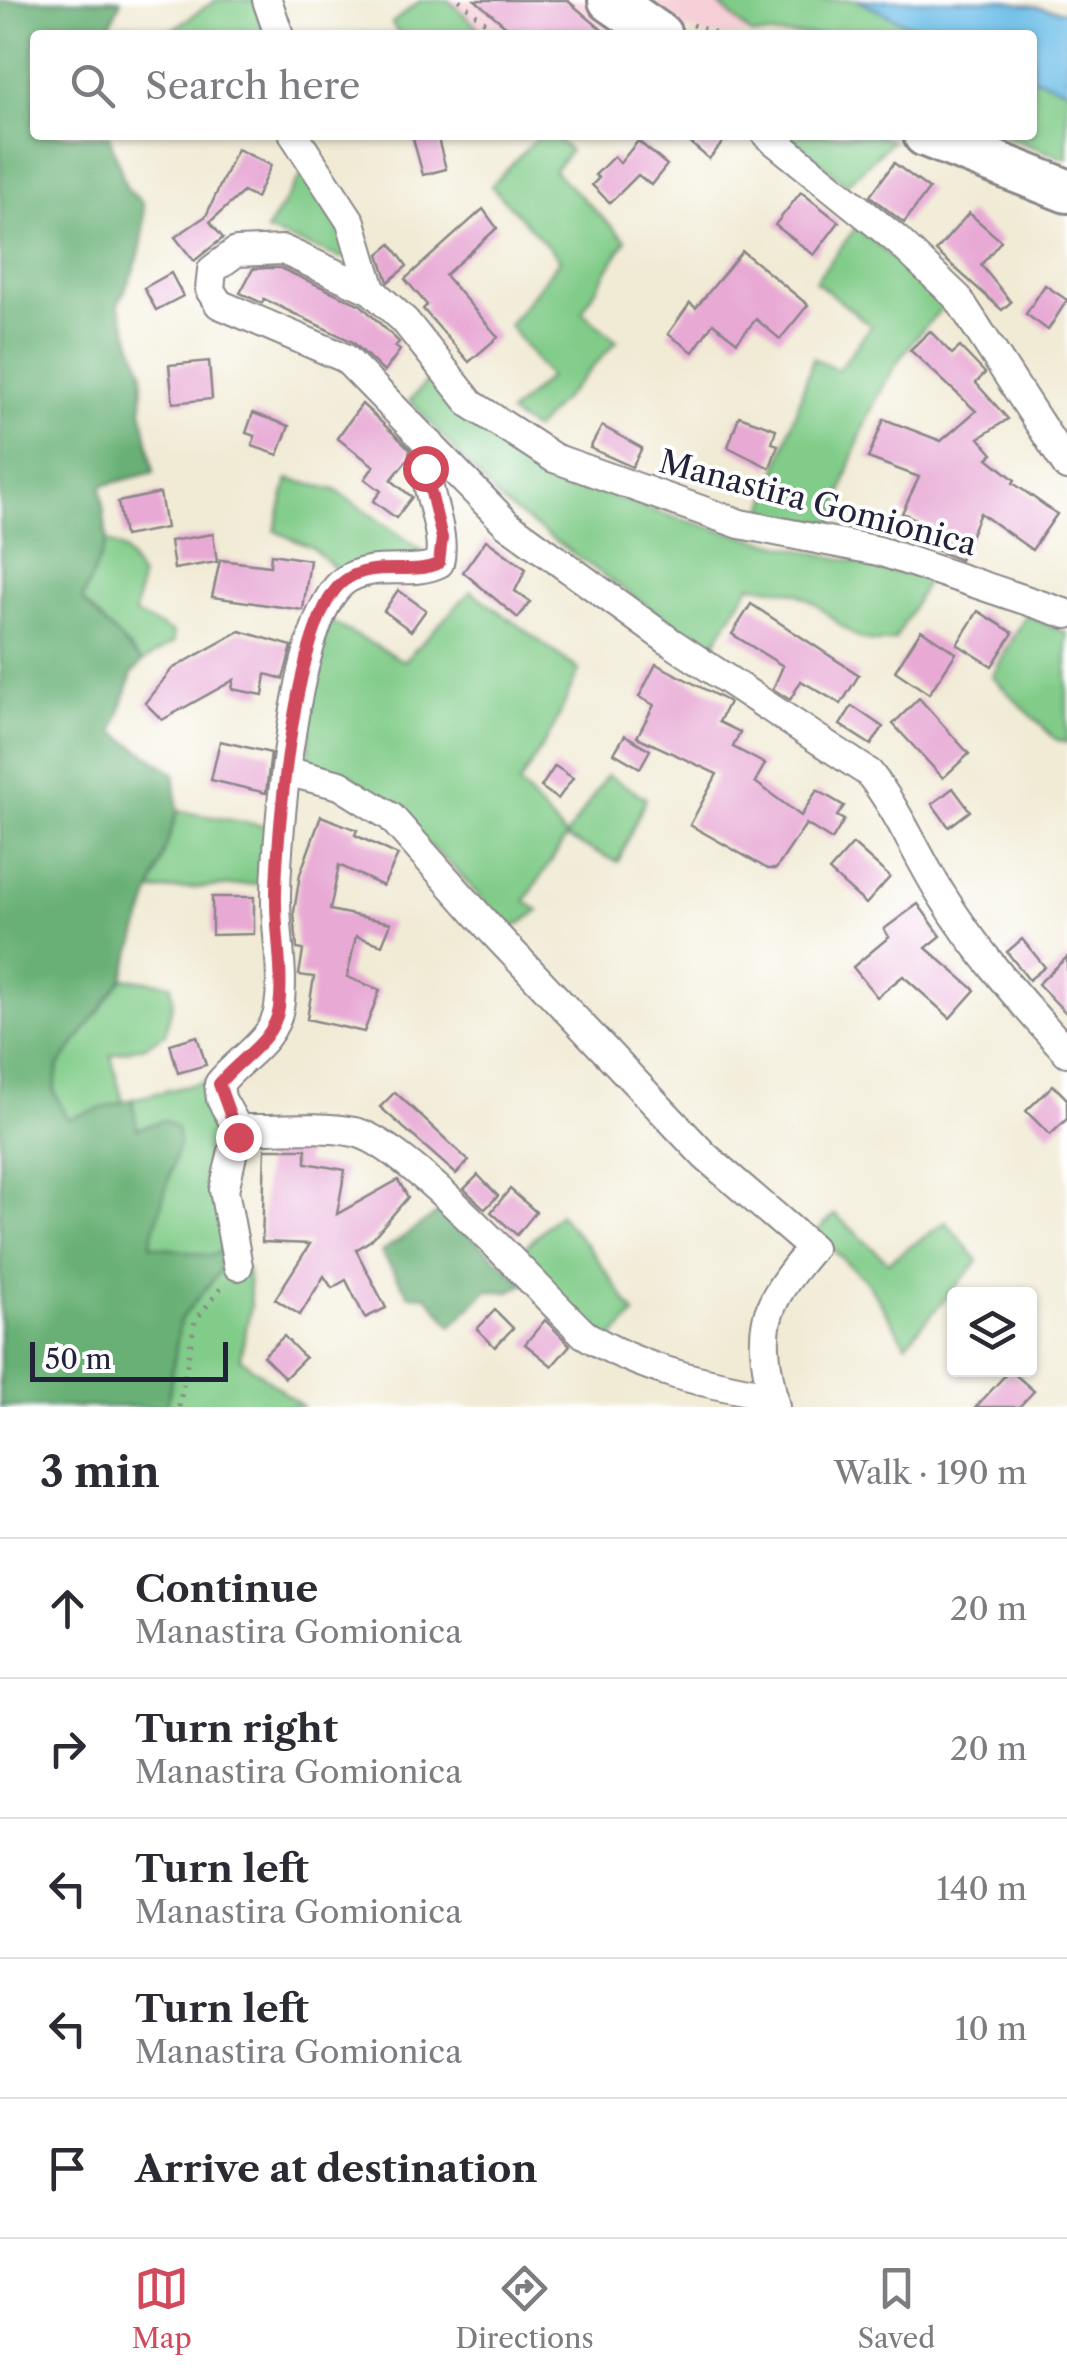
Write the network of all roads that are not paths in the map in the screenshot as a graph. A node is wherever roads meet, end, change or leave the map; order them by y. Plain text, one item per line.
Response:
1 (267, 0) edge
2 (610, 0) edge
3 (277, 30) edge
4 (653, 30) edge
5 (297, 140) edge
6 (772, 140) edge
7 (938, 140) edge
8 (1067, 191) edge
9 (371, 290) junction
10 (430, 444) junction
11 (1067, 466) edge
12 (1067, 614) edge
13 (289, 772) junction
14 (1067, 1052) edge
15 (238, 1128) junction
16 (238, 1266) road end
17 (774, 1402) edge

1 - 3 street
2 - 4 main road
5 - 9 street
6 - 11 street
7 - 8 main road
9 - 10 street, Manastira Gomionica
9 - 12 street, Manastira Gomionica
10 - 13 street
10 - 14 street, Manastira Gomionica
13 - 15 street
13 - 17 street
15 - 16 street
15 - 17 street

